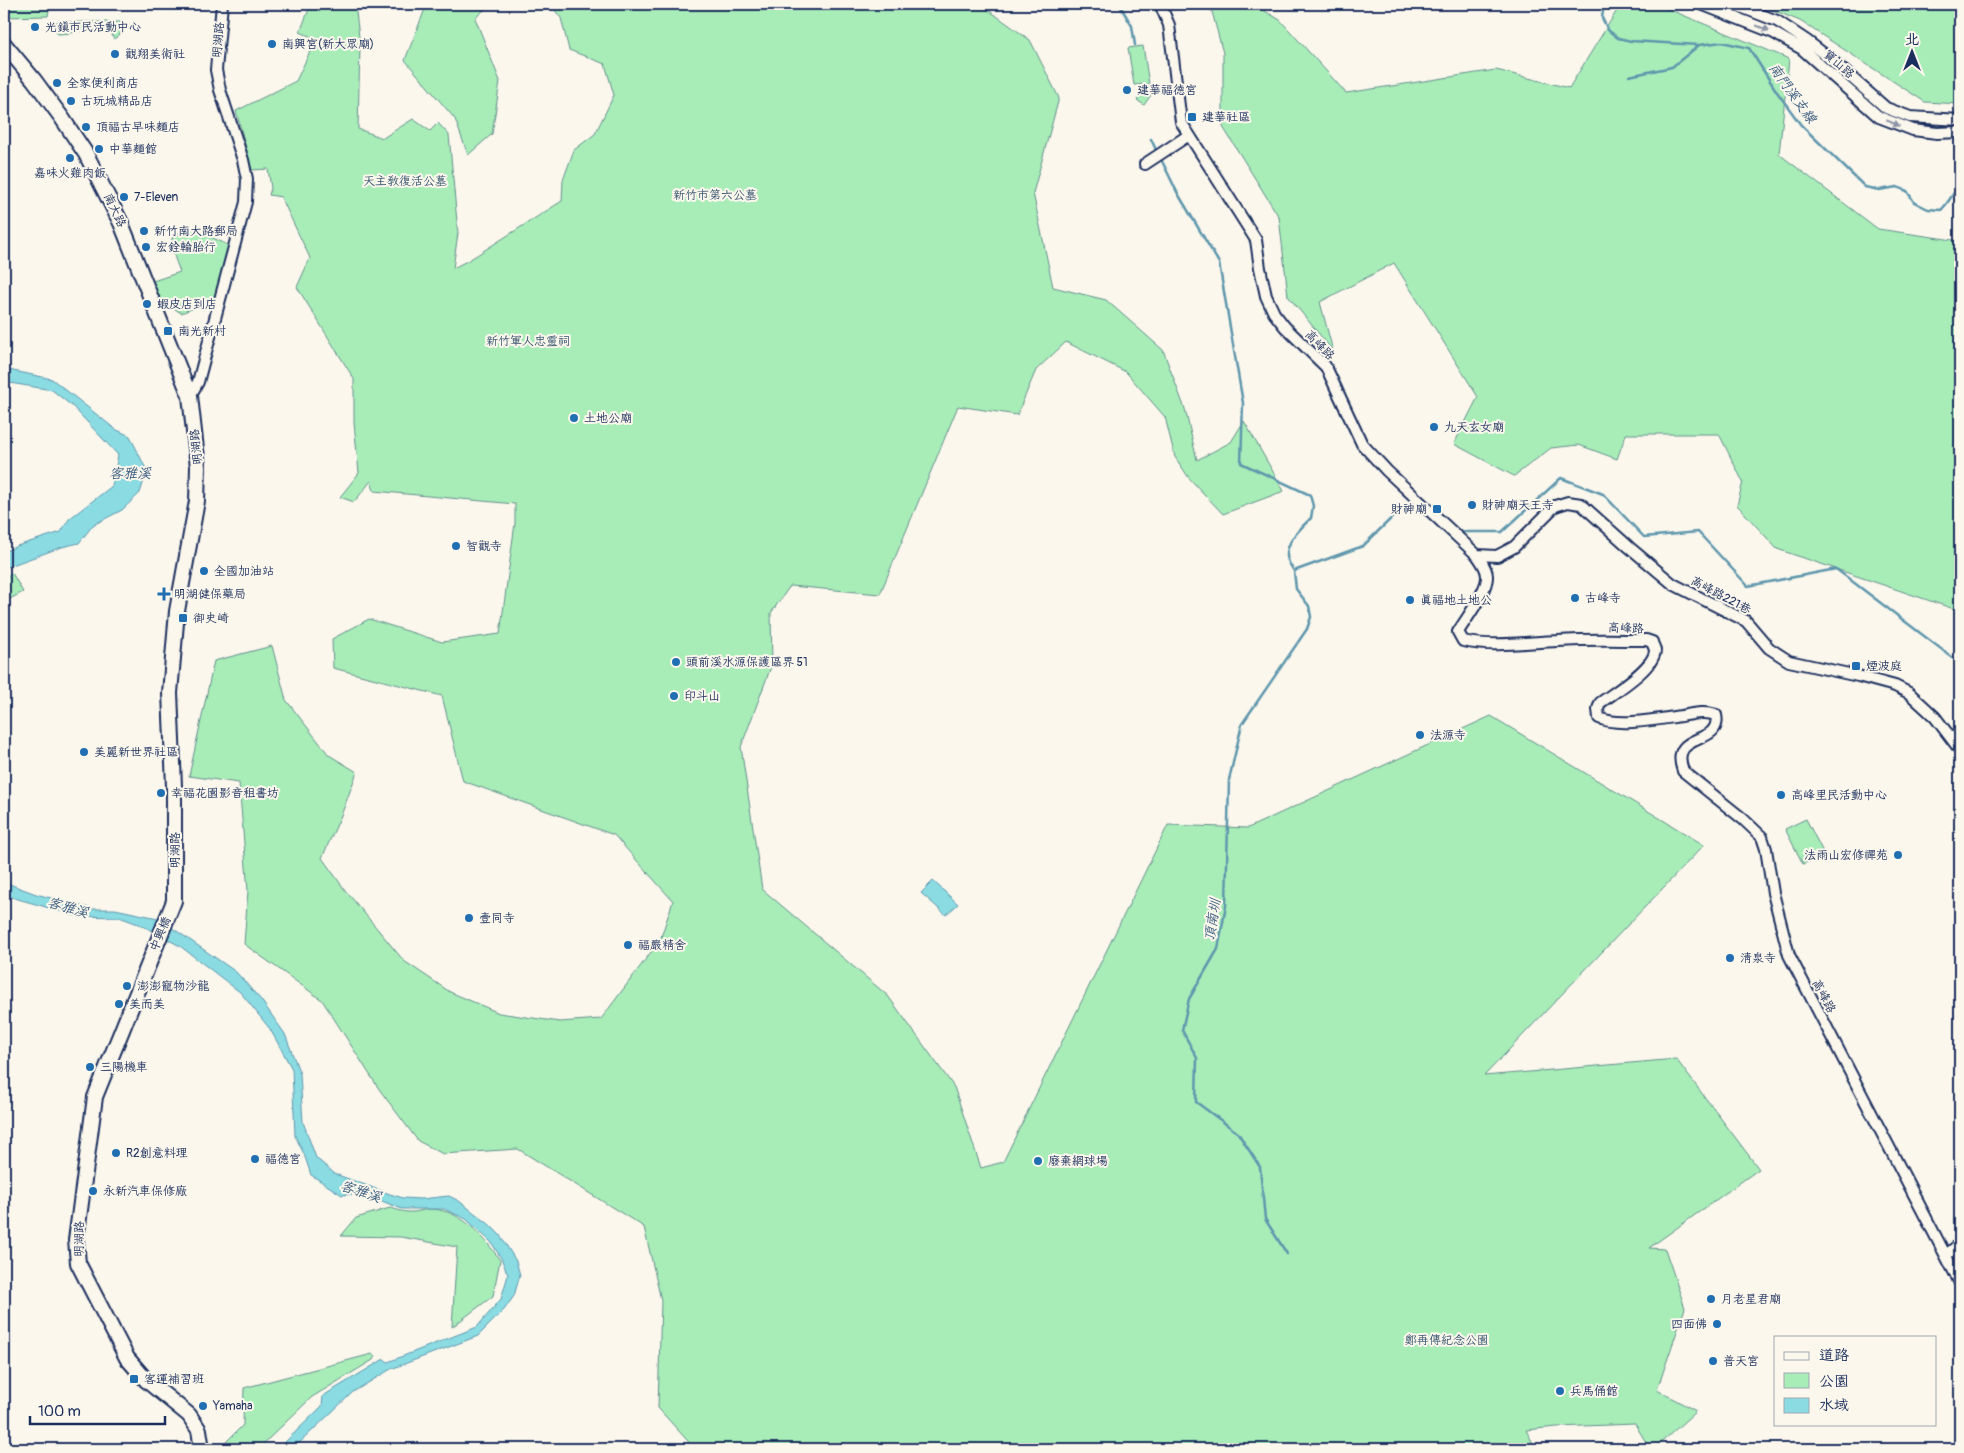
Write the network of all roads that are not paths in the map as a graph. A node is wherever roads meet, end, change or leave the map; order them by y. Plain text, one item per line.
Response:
1 (222, 4) edge
2 (1160, 4) edge
3 (1701, 4) edge
4 (1733, 4) edge
5 (4, 44) edge
6 (1960, 120) edge
7 (1960, 132) edge
8 (1189, 135) junction
9 (1145, 164) dead end
10 (190, 396) junction
11 (1477, 555) junction
12 (1960, 750) edge
13 (174, 901) joint
14 (146, 967) joint
15 (1960, 1244) edge
16 (1960, 1254) edge
17 (1946, 1255) junction
18 (1960, 1282) edge
19 (202, 1449) edge

1 - 10 street, 明湖路
2 - 8 street, 高峰路
3 -> 7 street, 寶山路
4 - 6 street, 寶山路
5 - 10 main road, 南大路
8 - 9 street
8 - 11 street, 高峰路
10 - 13 main road, 明湖路
11 - 12 street, 高峰路221巷
11 - 17 street, 高峰路
13 - 14 main road, 中興橋
14 - 19 main road, 明湖路
15 - 17 street
16 - 17 street
17 - 18 street, 高峰路

